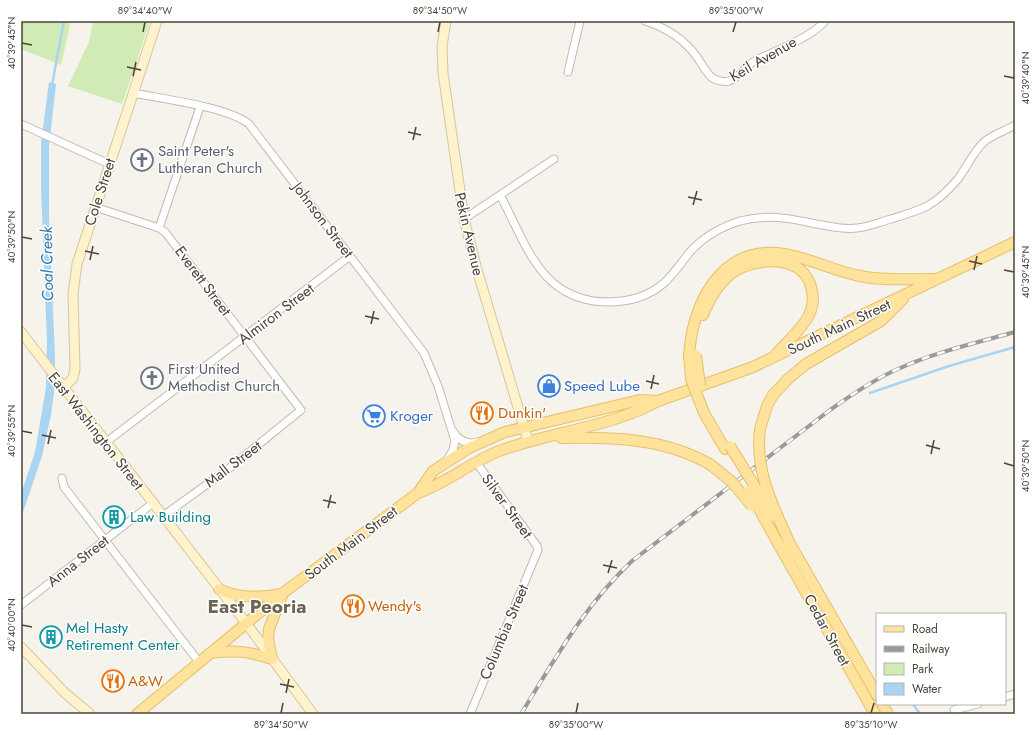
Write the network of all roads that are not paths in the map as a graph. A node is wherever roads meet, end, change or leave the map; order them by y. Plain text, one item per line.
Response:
1 (157, 21) edge
2 (446, 21) edge
3 (580, 21) edge
4 (646, 21) edge
5 (825, 21) edge
6 (568, 72) dead end
7 (134, 92) junction
8 (200, 107) junction
9 (21, 124) edge
10 (1015, 126) edge
11 (554, 159) dead end
12 (109, 164) junction
13 (500, 195) junction
14 (95, 207) junction
15 (464, 219) junction
16 (159, 228) junction
17 (1015, 242) edge
18 (350, 256) junction
19 (939, 279) junction
20 (909, 293) junction
21 (21, 332) edge
22 (245, 337) junction
23 (693, 355) junction
24 (773, 358) junction
25 (63, 388) junction
26 (658, 401) junction
27 (301, 410) joint
28 (450, 424) junction
29 (525, 428) junction
30 (547, 438) junction
31 (486, 440) junction
32 (528, 441) junction
33 (105, 443) junction
34 (476, 462) junction
35 (443, 464) junction
36 (62, 478) dead end
37 (418, 493) junction
38 (153, 503) junction
39 (163, 516) junction
40 (105, 540) junction
41 (784, 544) junction
42 (538, 550) joint
43 (219, 589) junction
44 (283, 593) junction
45 (21, 605) edge
46 (246, 623) junction
47 (21, 647) edge
48 (210, 653) junction
49 (272, 659) junction
50 (199, 662) junction
51 (876, 693) edge
52 (883, 705) edge
53 (974, 705) edge
54 (954, 710) dead end
55 (90, 714) edge
56 (137, 714) edge
57 (313, 714) edge
58 (470, 714) edge
59 (875, 714) edge
60 (888, 714) edge

1 - 7 street, Cole Street
2 - 15 street, Pekin Avenue
3 - 6 street
4 - 5 street, Keil Avenue
7 - 8 street, Johnson Street
7 - 12 street, Cole Street
8 - 16 street
8 - 18 street, Johnson Street
9 - 12 street
10 - 13 street
11 - 13 street
12 - 14 street, Cole Street
13 - 15 street
14 - 16 street, Everett Street
14 - 25 street, Cole Street
15 - 29 street, Pekin Avenue
16 - 22 street, Everett Street
17 - 19 main road, South Main Street
18 - 22 street, Almiron Street
18 - 28 street, Johnson Street
19 - 20 main road, South Main Street
19 - 23 main road
20 - 24 main road, South Main Street
20 - 41 main road, bridge
21 - 25 street, East Washington Street
22 - 27 street, Everett Street
22 - 33 street, Almiron Street
23 - 24 main road
23 - 41 main road, bridge
24 - 26 main road, South Main Street
25 - 33 street, East Washington Street
26 - 29 main road, South Main Street
26 - 30 main road, South Main Street
27 - 39 street, Mall Street
28 - 31 street, Johnson Street
28 - 35 street, Johnson Street
29 - 31 main road, South Main Street
29 - 32 street, Pekin Avenue
30 - 32 main road, South Main Street
30 - 41 main road, bridge
31 - 35 main road, South Main Street
32 - 34 main road, South Main Street
33 - 38 street, East Washington Street
34 - 37 main road, South Main Street
34 - 42 street, Silver Street
35 - 37 main road, South Main Street
36 - 40 street
37 - 44 main road, South Main Street
38 - 39 street, East Washington Street
38 - 40 street, Anna Street
39 - 43 street, East Washington Street
40 - 45 street, Anna Street
40 - 50 street
41 - 51 main road, Cedar Street
41 - 59 main road, Cedar Street
42 - 58 street, Columbia Street
43 - 44 main road
43 - 46 street, East Washington Street
44 - 46 main road, South Main Street
44 - 49 main road
46 - 48 main road, South Main Street
46 - 49 street, East Washington Street
47 - 55 street
48 - 49 main road
48 - 50 main road, South Main Street
49 - 57 street, East Washington Street
50 - 56 main road, South Main Street
52 - 60 main road
53 - 54 street

